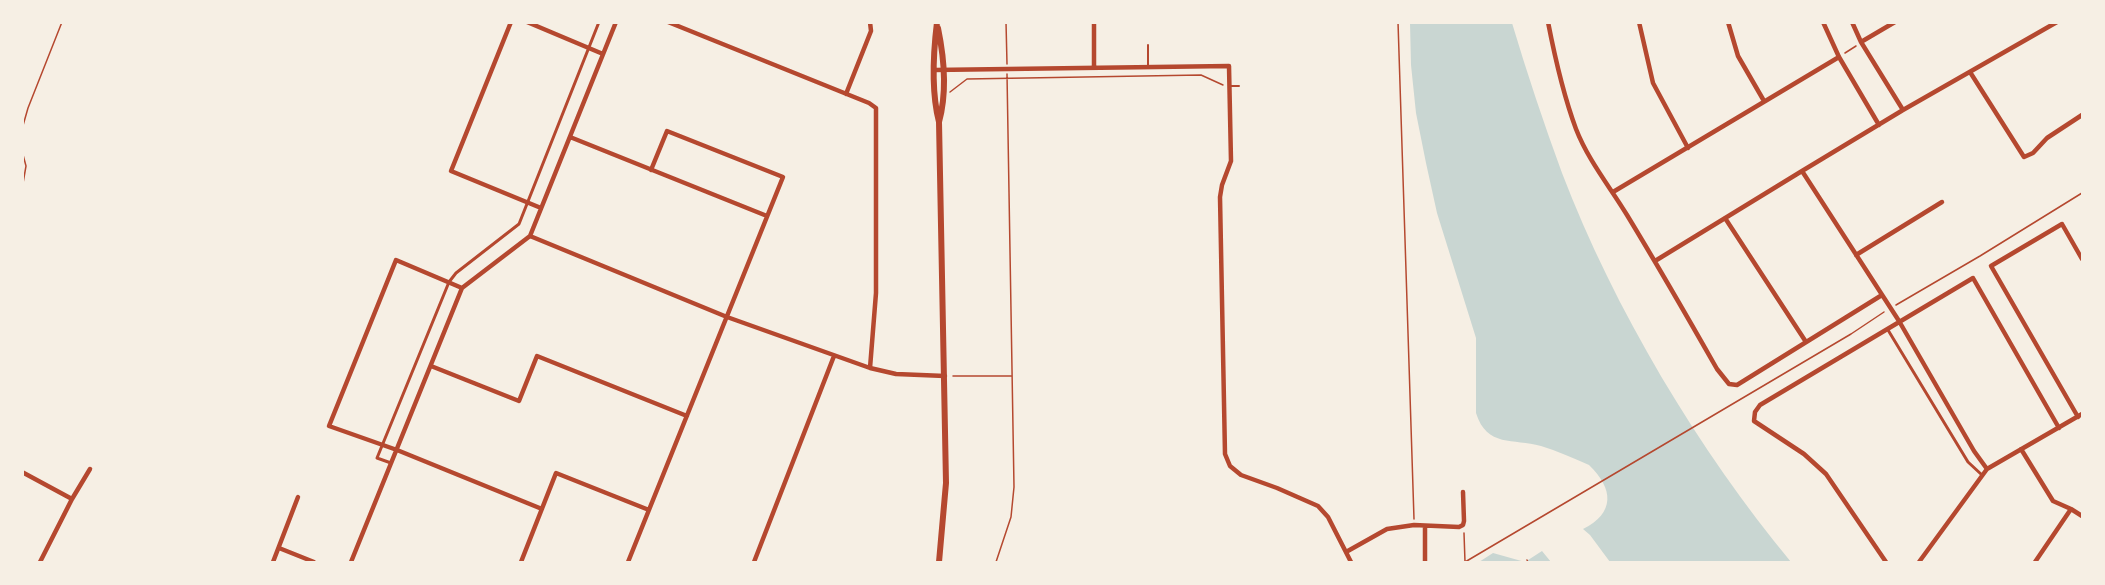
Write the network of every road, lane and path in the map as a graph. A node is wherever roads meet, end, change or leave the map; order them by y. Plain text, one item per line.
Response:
1 (62, 22) edge
2 (511, 22) edge
3 (526, 22) edge
4 (599, 22) edge
5 (616, 22) edge
6 (668, 22) edge
7 (870, 22) edge
8 (937, 22) edge
9 (1006, 22) edge
10 (1094, 22) edge
11 (1398, 22) edge
12 (1548, 22) edge
13 (1639, 22) edge
14 (1728, 22) edge
15 (1823, 22) edge
16 (1852, 22) edge
17 (1895, 22) edge
18 (2057, 22) edge
19 (1861, 42) junction
20 (1148, 45) dead end
21 (589, 48) junction
22 (603, 54) junction
23 (1839, 57) junction
24 (1148, 66) junction
25 (1094, 67) junction
26 (934, 70) junction
27 (943, 70) junction
28 (1007, 70) junction
29 (1970, 72) junction
30 (1008, 79) junction
31 (1230, 86) junction
32 (1239, 86) dead end
33 (846, 94) junction
34 (943, 94) junction
35 (1764, 101) junction
36 (1903, 110) junction
37 (2082, 115) edge
38 (939, 122) junction
39 (1879, 125) junction
40 (22, 129) edge
41 (570, 138) junction
42 (1688, 148) junction
43 (22, 151) edge
44 (651, 170) junction
45 (1802, 171) junction
46 (22, 189) edge
47 (1613, 192) junction
48 (2082, 194) edge
49 (528, 202) junction
50 (1942, 202) dead end
51 (541, 208) junction
52 (767, 216) junction
53 (1725, 218) junction
54 (530, 236) junction
55 (1856, 255) junction
56 (2082, 259) edge
57 (1656, 261) junction
58 (449, 282) junction
59 (462, 288) junction
60 (1882, 295) junction
61 (1890, 308) junction
62 (727, 317) junction
63 (1899, 321) junction
64 (1887, 328) junction
65 (1806, 342) junction
66 (834, 356) junction
67 (431, 366) junction
68 (870, 368) junction
69 (945, 375) junction
70 (1012, 376) junction
71 (687, 416) junction
72 (2080, 416) edge
73 (2059, 428) junction
74 (383, 445) junction
75 (2021, 449) junction
76 (397, 450) junction
77 (391, 463) junction
78 (90, 469) dead end
79 (1987, 469) junction
80 (22, 472) edge
81 (1983, 475) junction
82 (1463, 492) dead end
83 (298, 497) dead end
84 (72, 499) junction
85 (542, 509) junction
86 (2071, 509) junction
87 (649, 510) junction
88 (2082, 516) edge
89 (1414, 525) junction
90 (1463, 525) junction
91 (1425, 527) junction
92 (279, 548) junction
93 (1346, 552) junction
94 (299, 556) junction
95 (40, 562) edge
96 (273, 562) edge
97 (296, 562) edge
98 (314, 562) edge
99 (351, 562) edge
100 (521, 562) edge
101 (628, 562) edge
102 (754, 562) edge
103 (939, 562) edge
104 (996, 562) edge
105 (1351, 562) edge
106 (1425, 562) edge
107 (1465, 562) edge
108 (1886, 562) edge
109 (1919, 562) edge
110 (2035, 562) edge

1 - 40 path
2 - 49 street
3 - 21 street
4 - 21 street
5 - 22 street
6 - 33 street
7 - 33 street
8 - 26 main road
8 - 27 main road
9 - 28 path
10 - 25 street
11 - 89 path
12 - 47 street
13 - 42 street
14 - 35 street
15 - 23 street
16 - 19 street
17 - 19 street
18 - 29 street
19 - 23 path
19 - 36 street
20 - 24 lane
21 - 22 street
21 - 49 street
22 - 41 street
23 - 35 street
23 - 39 street
24 - 25 street
24 - 31 street
25 - 28 street
26 - 27 street
26 - 38 main road
27 - 28 street
27 - 34 main road
28 - 30 path
29 - 36 street
29 - 37 street
30 - 31 path
30 - 34 path
30 - 70 path
31 - 32 lane
31 - 93 street
33 - 68 street
34 - 38 main road
35 - 42 street
36 - 39 street
38 - 69 main road
39 - 45 street
41 - 44 street
41 - 51 street
42 - 47 street
43 - 46 path
44 - 52 street
44 - 52 street
45 - 53 street
45 - 55 street
47 - 57 street
48 - 61 path
49 - 51 street
49 - 58 street
50 - 55 street
51 - 54 street
52 - 62 street
53 - 57 street
53 - 65 street
54 - 59 street
54 - 62 street
55 - 60 street
56 - 72 street
57 - 65 street
58 - 59 street
58 - 74 street
58 - 74 street
59 - 67 street
60 - 61 street
60 - 65 street
61 - 63 street
61 - 107 path
62 - 66 street
62 - 71 street
63 - 64 street
63 - 73 street
63 - 79 street
64 - 81 street
64 - 108 street
66 - 68 street
66 - 102 street
67 - 71 street
67 - 76 street
68 - 69 street
69 - 70 path
69 - 103 main road
70 - 104 path
71 - 87 street
72 - 73 street
73 - 75 street
74 - 76 street
74 - 77 street
75 - 79 street
75 - 86 street
76 - 77 street
76 - 85 street
77 - 99 street
78 - 84 street
79 - 81 street
80 - 84 street
81 - 109 street
82 - 90 street
83 - 92 street
84 - 95 street
85 - 87 street
85 - 100 street
86 - 88 street
86 - 110 street
87 - 101 street
89 - 91 street
89 - 93 street
90 - 91 street
90 - 107 path
91 - 106 street
92 - 94 street
92 - 96 street
93 - 105 street
94 - 97 street
94 - 98 street

